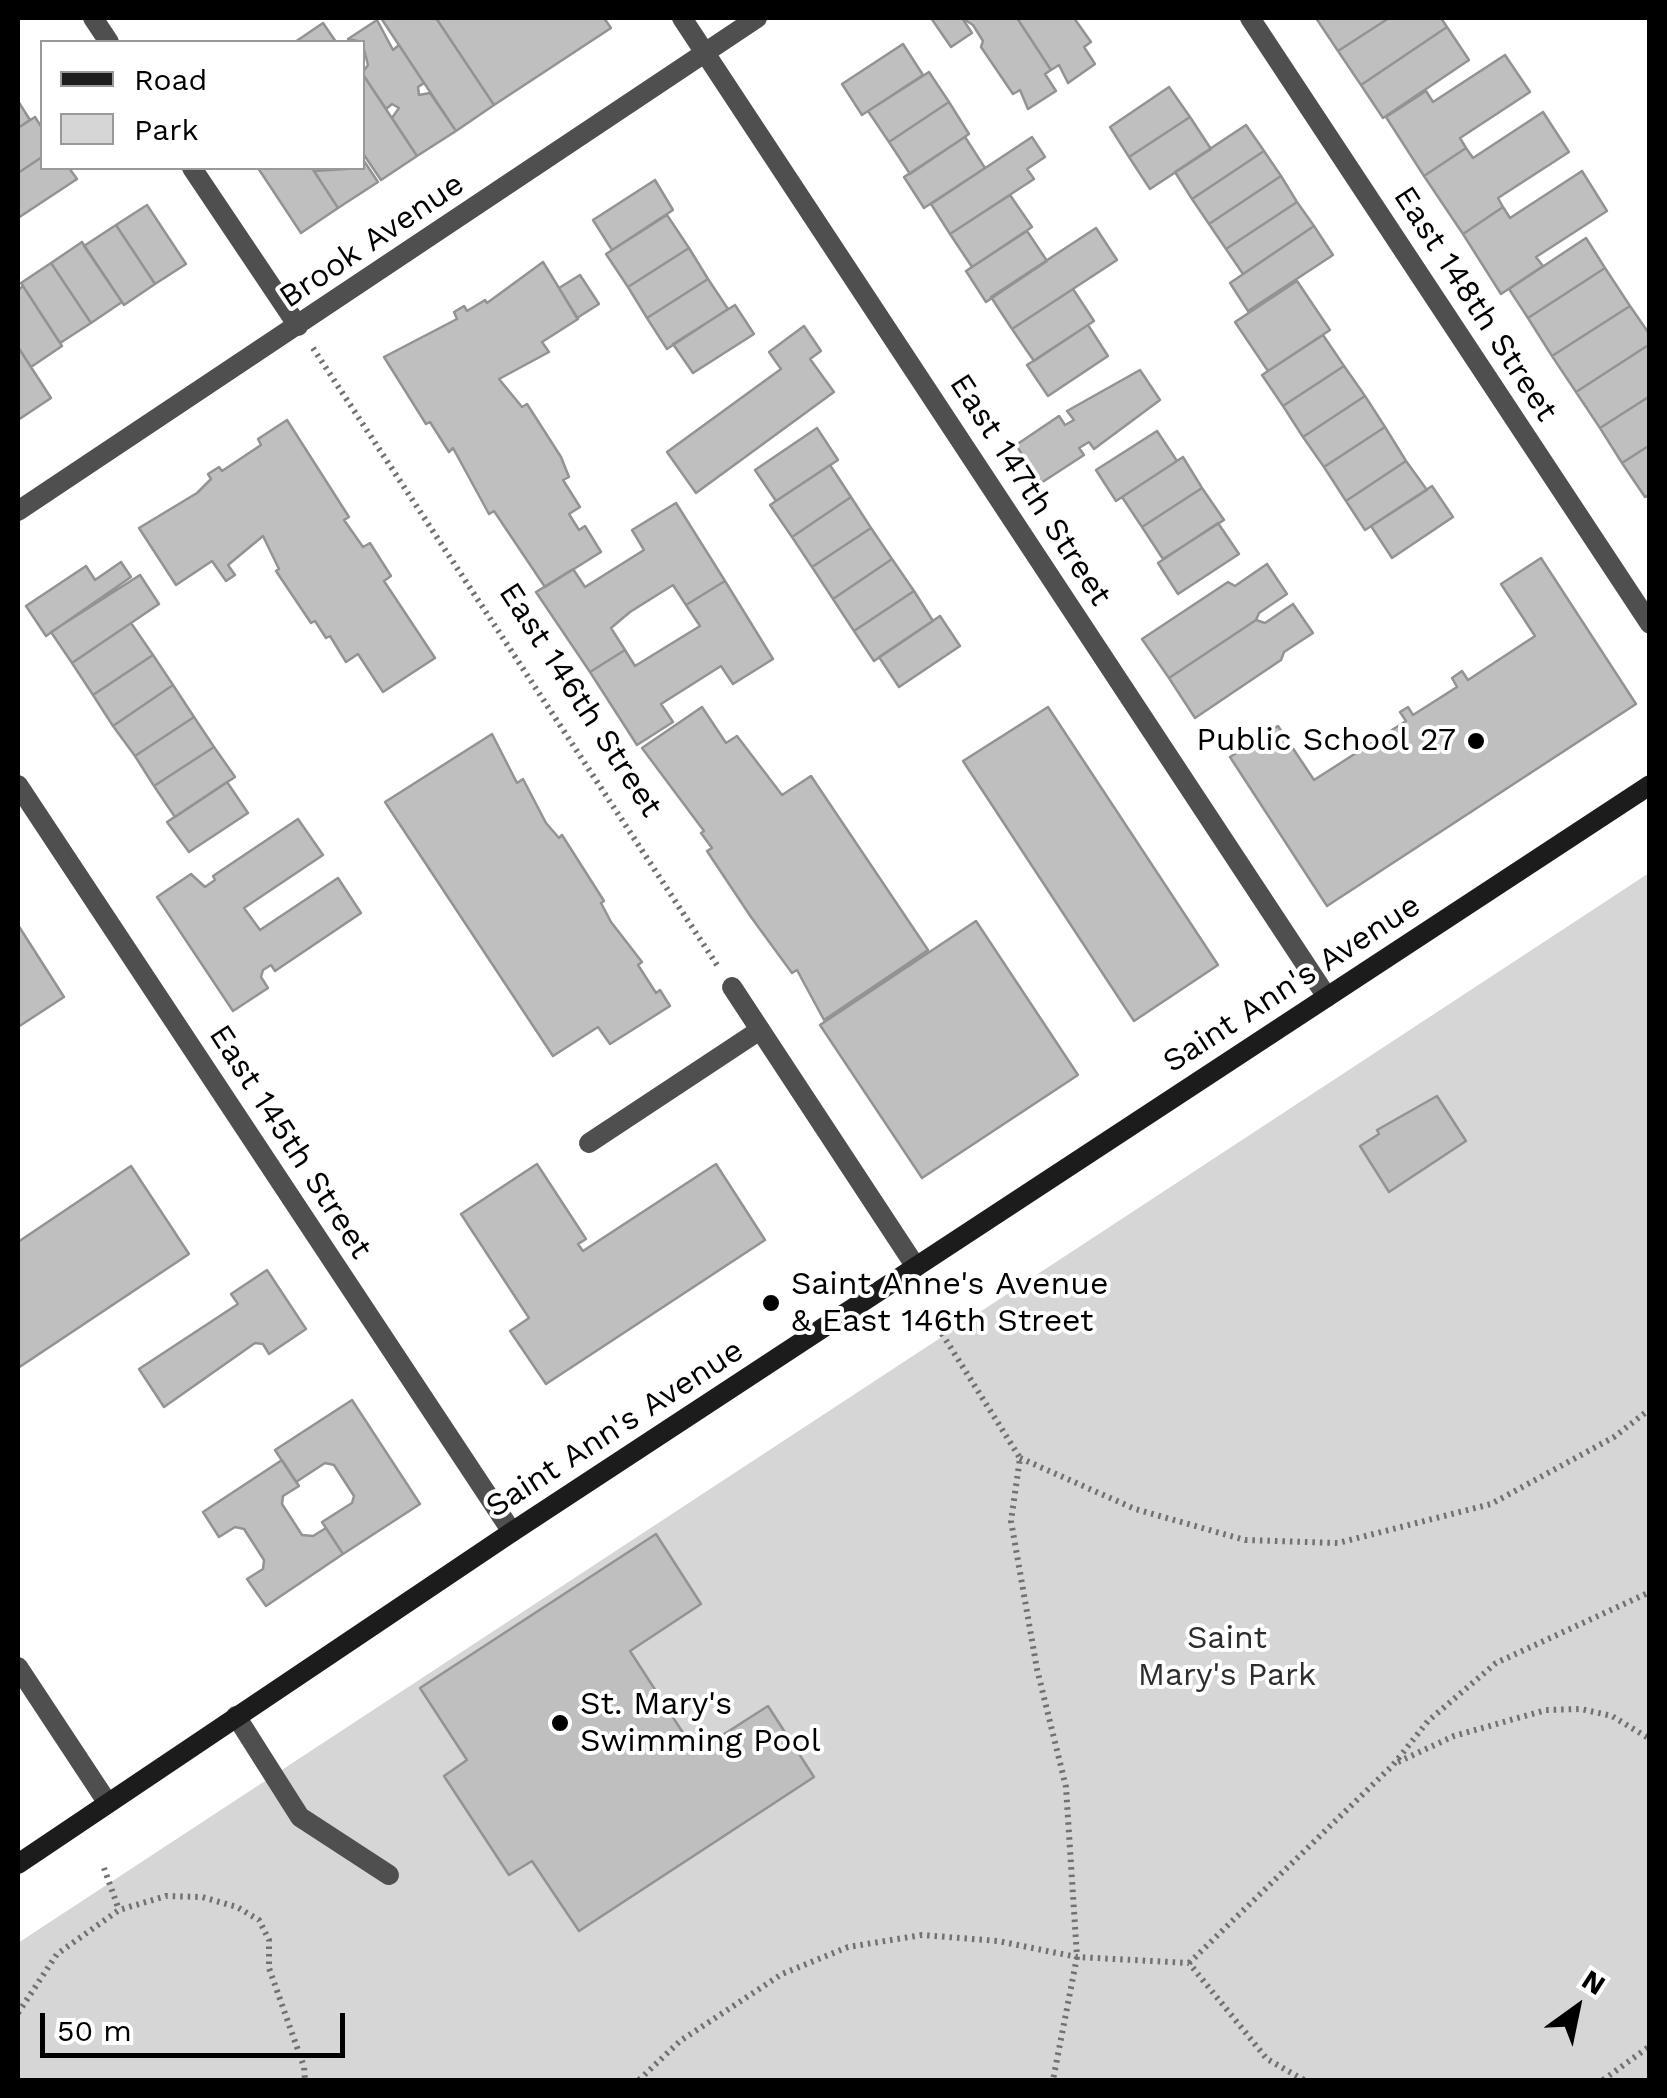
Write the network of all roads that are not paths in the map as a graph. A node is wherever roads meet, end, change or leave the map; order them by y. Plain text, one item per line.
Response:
1 (93, 18) edge
2 (682, 18) edge
3 (758, 18) edge
4 (1250, 18) edge
5 (108, 40) edge
6 (704, 52) junction
7 (193, 170) edge
8 (298, 326) junction
9 (18, 511) edge
10 (1650, 624) edge
11 (18, 785) edge
12 (1650, 785) edge
13 (732, 987) road end
14 (1326, 997) junction
15 (760, 1030) junction
16 (589, 1144) dead end
17 (916, 1267) junction
18 (512, 1532) junction
19 (18, 1666) edge
20 (236, 1716) junction
21 (108, 1802) junction
22 (18, 1864) edge
23 (389, 1875) dead end

1 - 5 street
2 - 6 street, East 147th Street
3 - 6 street, Brook Avenue
4 - 10 street, East 148th Street
6 - 8 street, Brook Avenue
6 - 14 street, East 147th Street
7 - 8 street
8 - 9 street, Brook Avenue
11 - 18 street, East 145th Street
12 - 14 street, Saint Ann's Avenue
13 - 15 street
14 - 17 street, Saint Ann's Avenue
15 - 16 street
15 - 17 street
17 - 18 street, Saint Ann's Avenue
18 - 20 street, Saint Ann's Avenue
19 - 21 street
20 - 21 street, Saint Ann's Avenue
20 - 23 street
21 - 22 street, Saint Ann's Avenue

